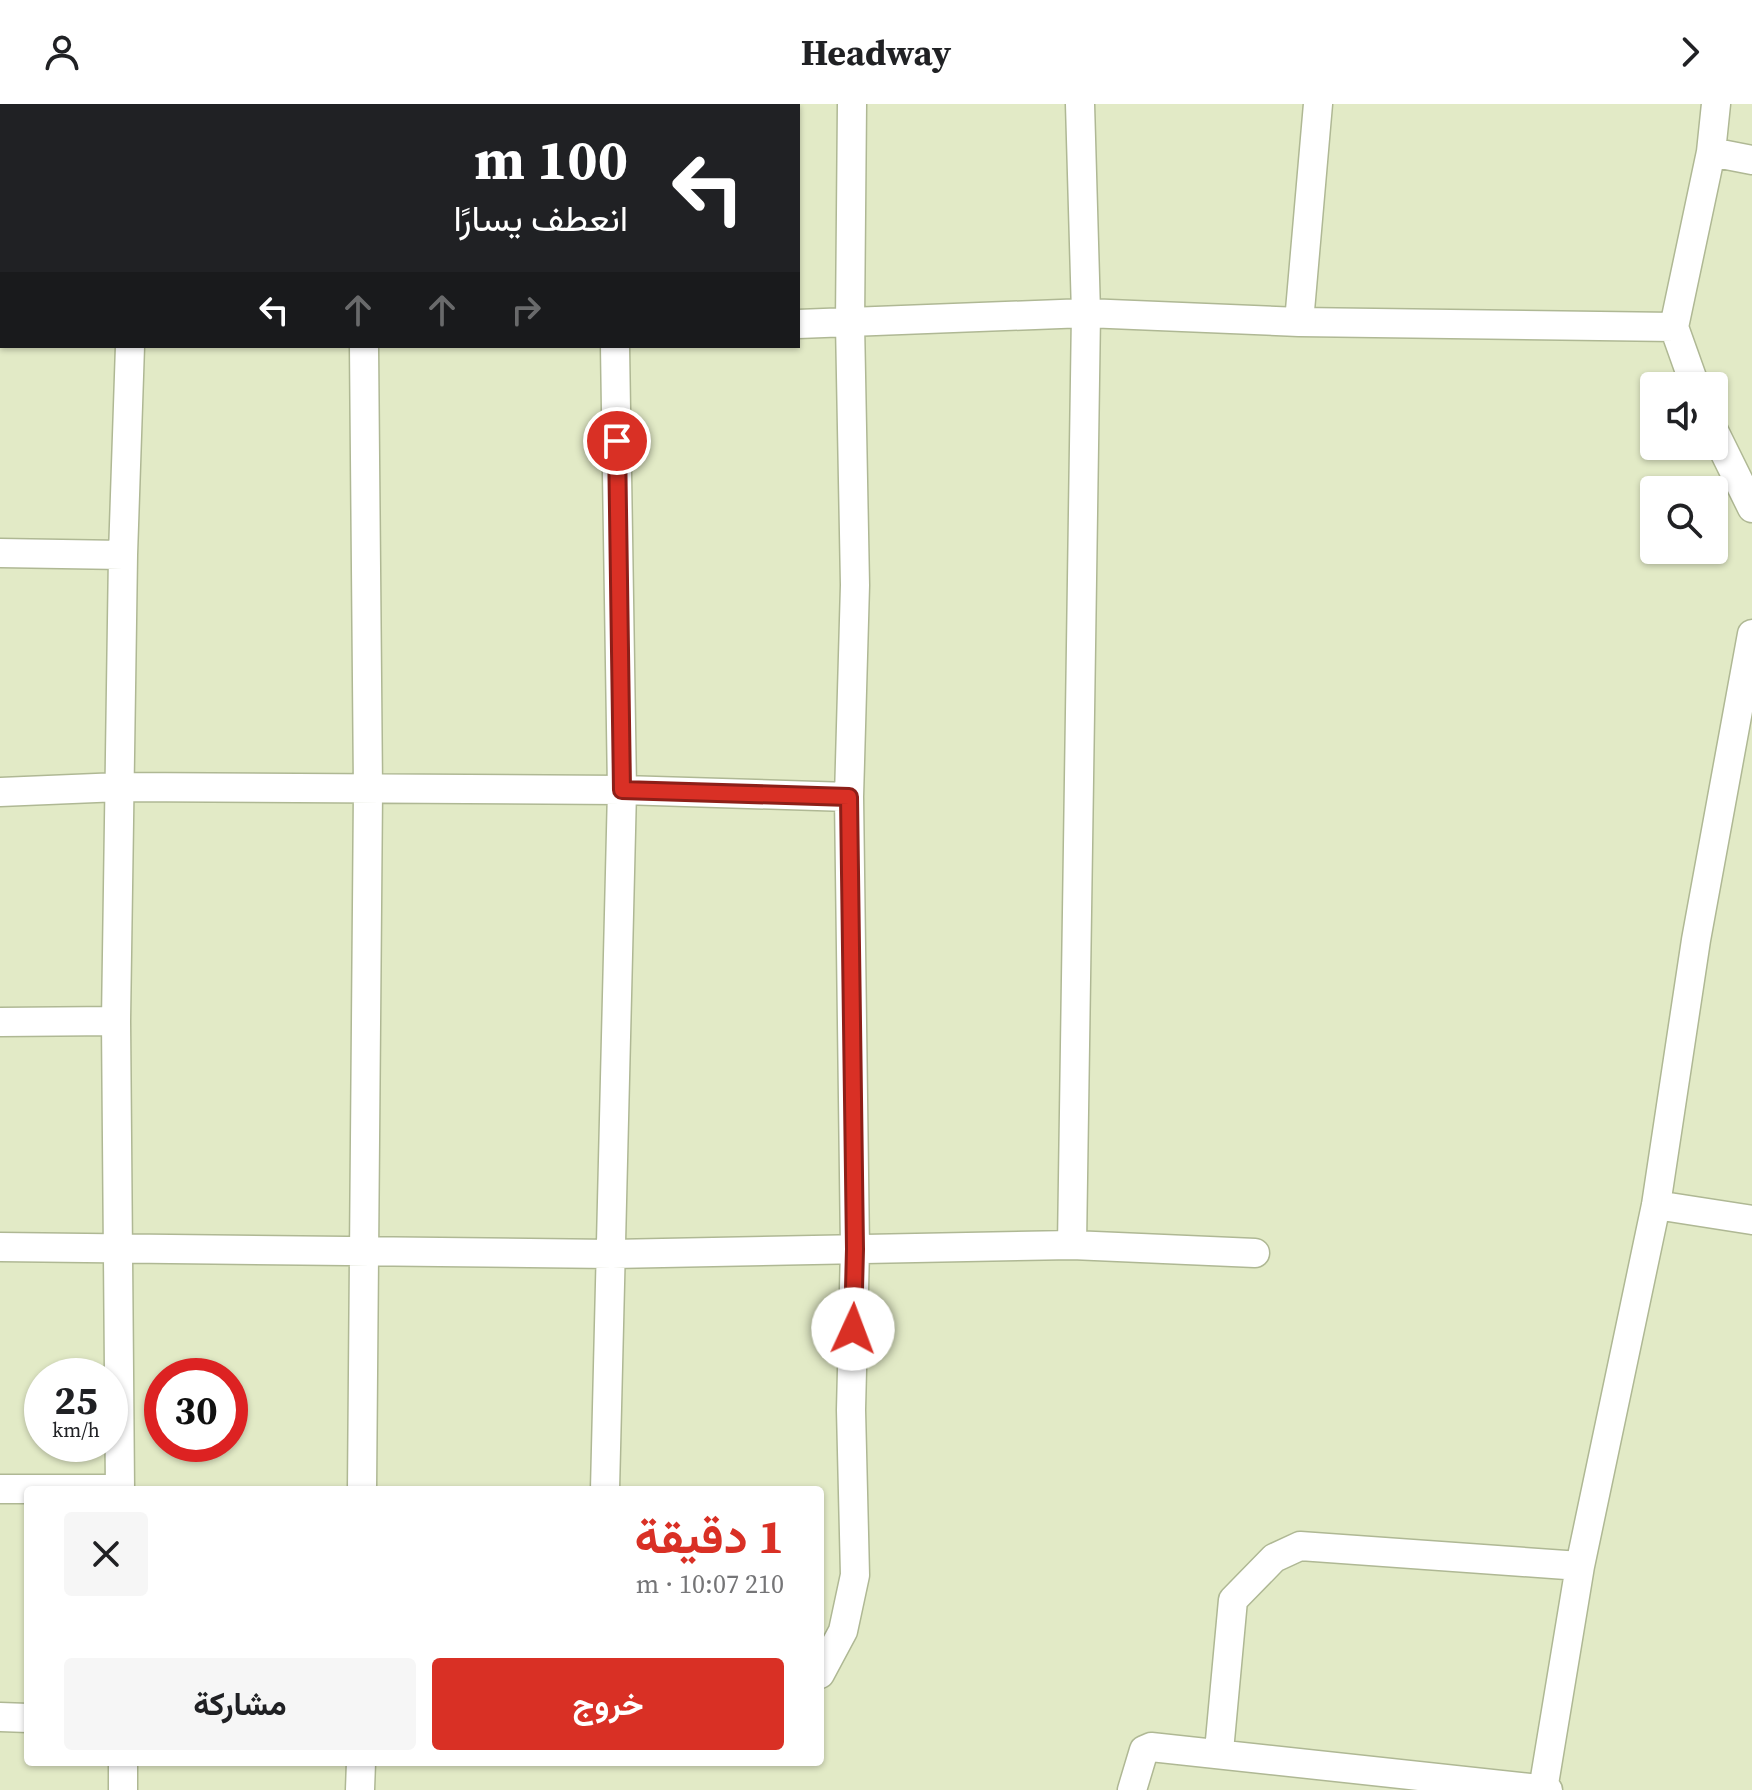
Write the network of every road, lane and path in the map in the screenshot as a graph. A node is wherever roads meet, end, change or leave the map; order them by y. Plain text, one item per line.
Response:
1 (852, 104) edge
2 (1080, 104) edge
3 (1318, 104) edge
4 (1716, 104) edge
5 (1711, 152) junction
6 (1752, 160) edge
7 (1086, 313) junction
8 (1299, 322) junction
9 (850, 323) junction
10 (800, 324) edge
11 (1674, 327) junction
12 (130, 348) edge
13 (364, 348) edge
14 (615, 348) edge
15 (1690, 372) edge
16 (1728, 459) edge
17 (1752, 508) edge
18 (0, 553) edge
19 (123, 555) junction
20 (1752, 634) edge
21 (120, 787) junction
22 (368, 790) junction
23 (622, 790) junction
24 (0, 792) edge
25 (849, 797) junction
26 (116, 1021) junction
27 (0, 1022) edge
28 (1656, 1205) junction
29 (1752, 1220) edge
30 (1072, 1245) junction
31 (0, 1247) edge
32 (120, 1248) junction
33 (855, 1249) junction
34 (363, 1250) junction
35 (1255, 1253) dead end
36 (612, 1254) junction
37 (120, 1486) edge
38 (362, 1486) edge
39 (605, 1486) edge
40 (0, 1489) edge
41 (24, 1489) edge
42 (1580, 1566) junction
43 (824, 1667) edge
44 (0, 1717) edge
45 (24, 1718) edge
46 (1219, 1751) junction
47 (123, 1766) edge
48 (361, 1766) edge
49 (123, 1790) edge
50 (360, 1790) edge
51 (1132, 1790) edge
52 (1545, 1790) edge

1 - 9 street
2 - 7 street
3 - 8 street
4 - 5 street
5 - 6 street
5 - 11 street
7 - 8 street
7 - 9 street
7 - 30 street
8 - 11 street
9 - 10 street
9 - 25 street
11 - 15 street
12 - 19 street
13 - 22 street
14 - 23 street
16 - 17 street
18 - 19 street
19 - 21 street
20 - 28 street
21 - 22 street
21 - 24 street
21 - 26 street
22 - 23 street
22 - 34 street
23 - 25 street
23 - 36 street
25 - 33 street
26 - 27 street
26 - 32 street
28 - 29 street
28 - 42 street
30 - 33 street
30 - 35 street
31 - 32 street
32 - 34 street
32 - 37 street
33 - 36 street
33 - 43 street
34 - 36 street
34 - 38 street
36 - 39 street
40 - 41 street
42 - 46 street
42 - 52 street
44 - 45 street
46 - 51 street
46 - 52 street
47 - 49 street
48 - 50 street

